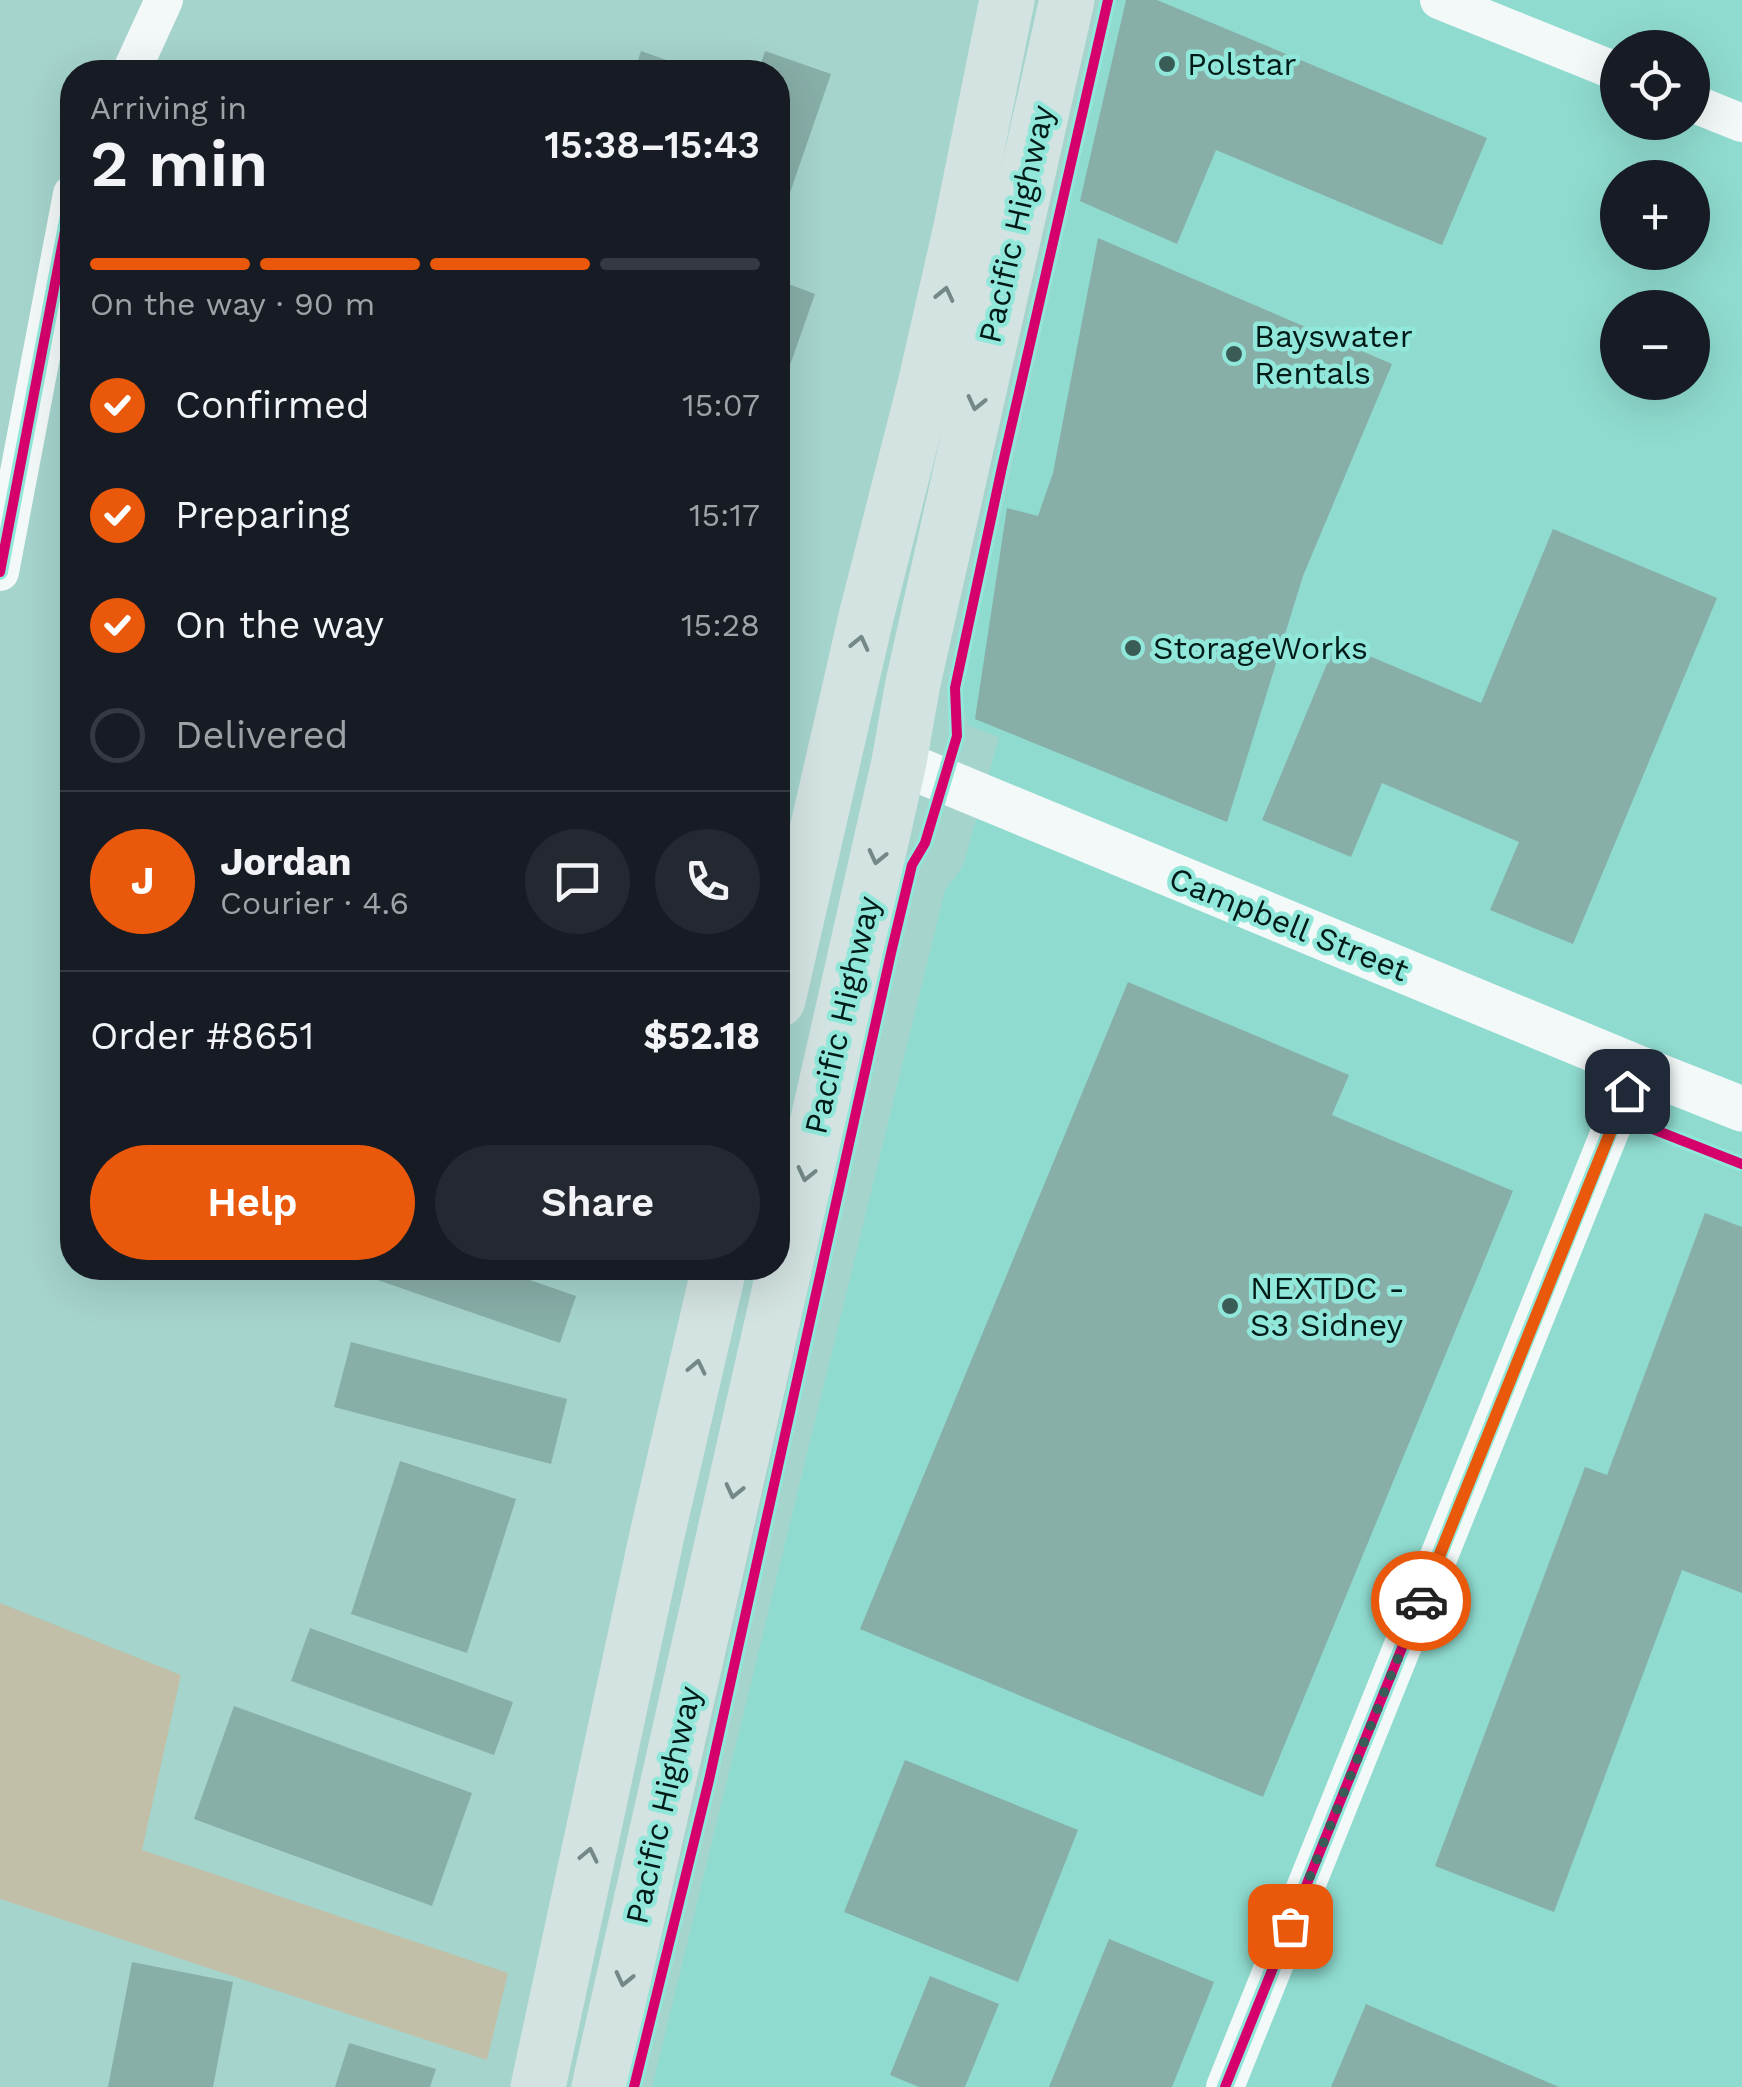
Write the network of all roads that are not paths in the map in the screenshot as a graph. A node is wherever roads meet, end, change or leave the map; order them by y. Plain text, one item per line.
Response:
1 (164, 0) edge
2 (1008, 0) edge
3 (1066, 0) edge
4 (1439, 0) edge
5 (136, 60) edge
6 (1600, 65) edge
7 (1710, 110) edge
8 (1742, 123) edge
9 (60, 257) edge
10 (0, 572) edge
11 (837, 738) junction
12 (899, 762) junction
13 (790, 947) edge
14 (1636, 1068) junction
15 (1742, 1108) edge
16 (790, 1242) edge
17 (716, 1280) edge
18 (781, 1280) edge
19 (538, 2087) edge
20 (598, 2087) edge
21 (1225, 2087) edge

1 - 5 street
11 -> 2 main road, Pacific Highway
3 -> 12 main road, Pacific Highway
4 - 6 street
7 - 8 street
9 - 10 street
11 - 12 main road, Campbell Street
11 - 13 main road, Pacific Highway
12 - 14 street, Campbell Street
12 -> 16 main road, Pacific Highway
14 - 15 street, Campbell Street
14 - 21 street
19 -> 17 main road, Pacific Highway
18 -> 20 main road, Pacific Highway

